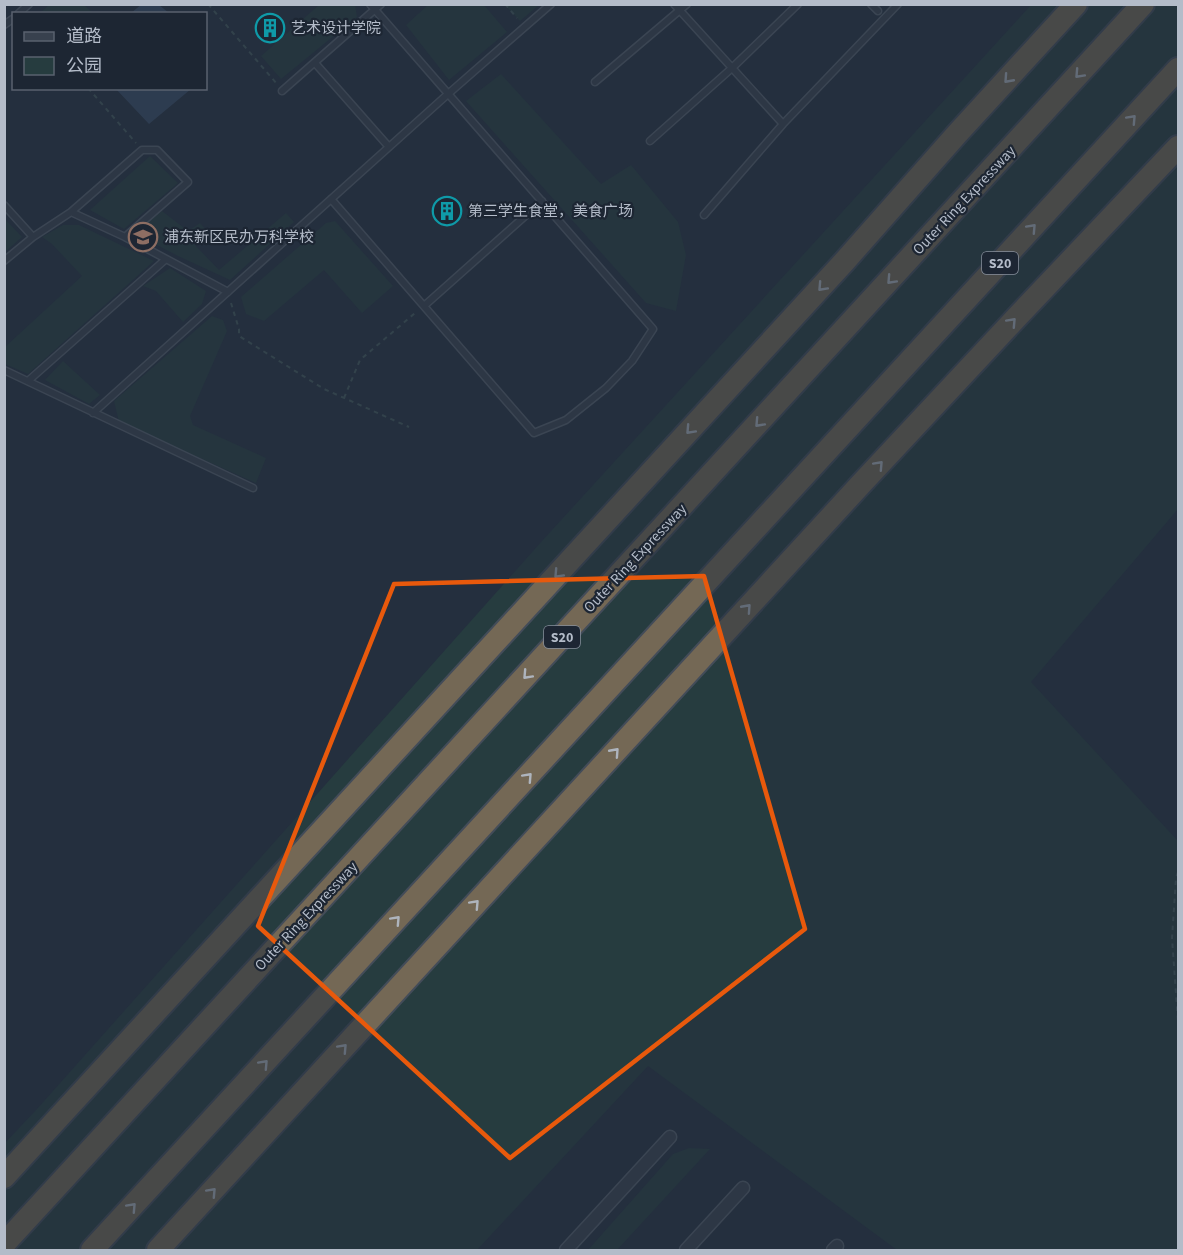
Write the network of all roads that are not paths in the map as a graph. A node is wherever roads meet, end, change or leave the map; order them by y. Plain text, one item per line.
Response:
1 (381, 4) edge
2 (551, 4) edge
3 (674, 4) edge
4 (687, 4) edge
5 (798, 4) edge
6 (871, 4) edge
7 (898, 4) edge
8 (1076, 4) edge
9 (1143, 4) edge
10 (372, 7) edge
11 (680, 11) junction
12 (878, 11) dead end
13 (315, 63) junction
14 (732, 68) junction
15 (1179, 69) edge
16 (596, 82) dead end
17 (282, 91) road end
18 (448, 94) junction
19 (783, 124) junction
20 (650, 141) dead end
21 (389, 147) junction
22 (1179, 147) edge
23 (331, 199) junction
24 (542, 201) junction
25 (4, 205) edge
26 (71, 212) junction
27 (704, 215) dead end
28 (33, 237) junction
29 (125, 237) junction
30 (166, 259) junction
31 (4, 261) edge
32 (228, 292) junction
33 (424, 306) junction
34 (4, 370) edge
35 (28, 381) junction
36 (93, 413) junction
37 (253, 488) dead end
38 (670, 1137) dead end
39 (4, 1177) edge
40 (743, 1188) dead end
41 (4, 1244) edge
42 (92, 1251) edge
43 (158, 1251) edge
44 (566, 1251) edge
45 (686, 1251) edge

1 - 10 lane
2 - 18 lane
3 - 11 lane
4 - 11 lane
5 - 14 lane
6 - 12 lane
7 - 19 lane
8 -> 39 highway
9 -> 41 highway, Outer Ring Expressway / S20
10 - 13 lane
10 - 18 lane
11 - 14 lane
11 - 16 lane
13 - 17 lane
13 - 21 lane
14 - 19 lane
14 - 20 lane
42 -> 15 highway, S20
18 - 21 lane
18 - 24 lane
19 - 27 lane
21 - 23 lane
43 -> 22 highway
23 - 32 lane
23 - 33 lane
24 - 33 lane
24 - 33 lane
25 - 28 lane
26 - 28 lane
26 - 29 lane
26 - 29 lane
28 - 31 lane
29 - 30 lane
30 - 32 lane
30 - 35 lane
32 - 36 lane
34 - 35 lane
35 - 36 lane
36 - 37 lane
38 - 44 street
40 - 45 street

